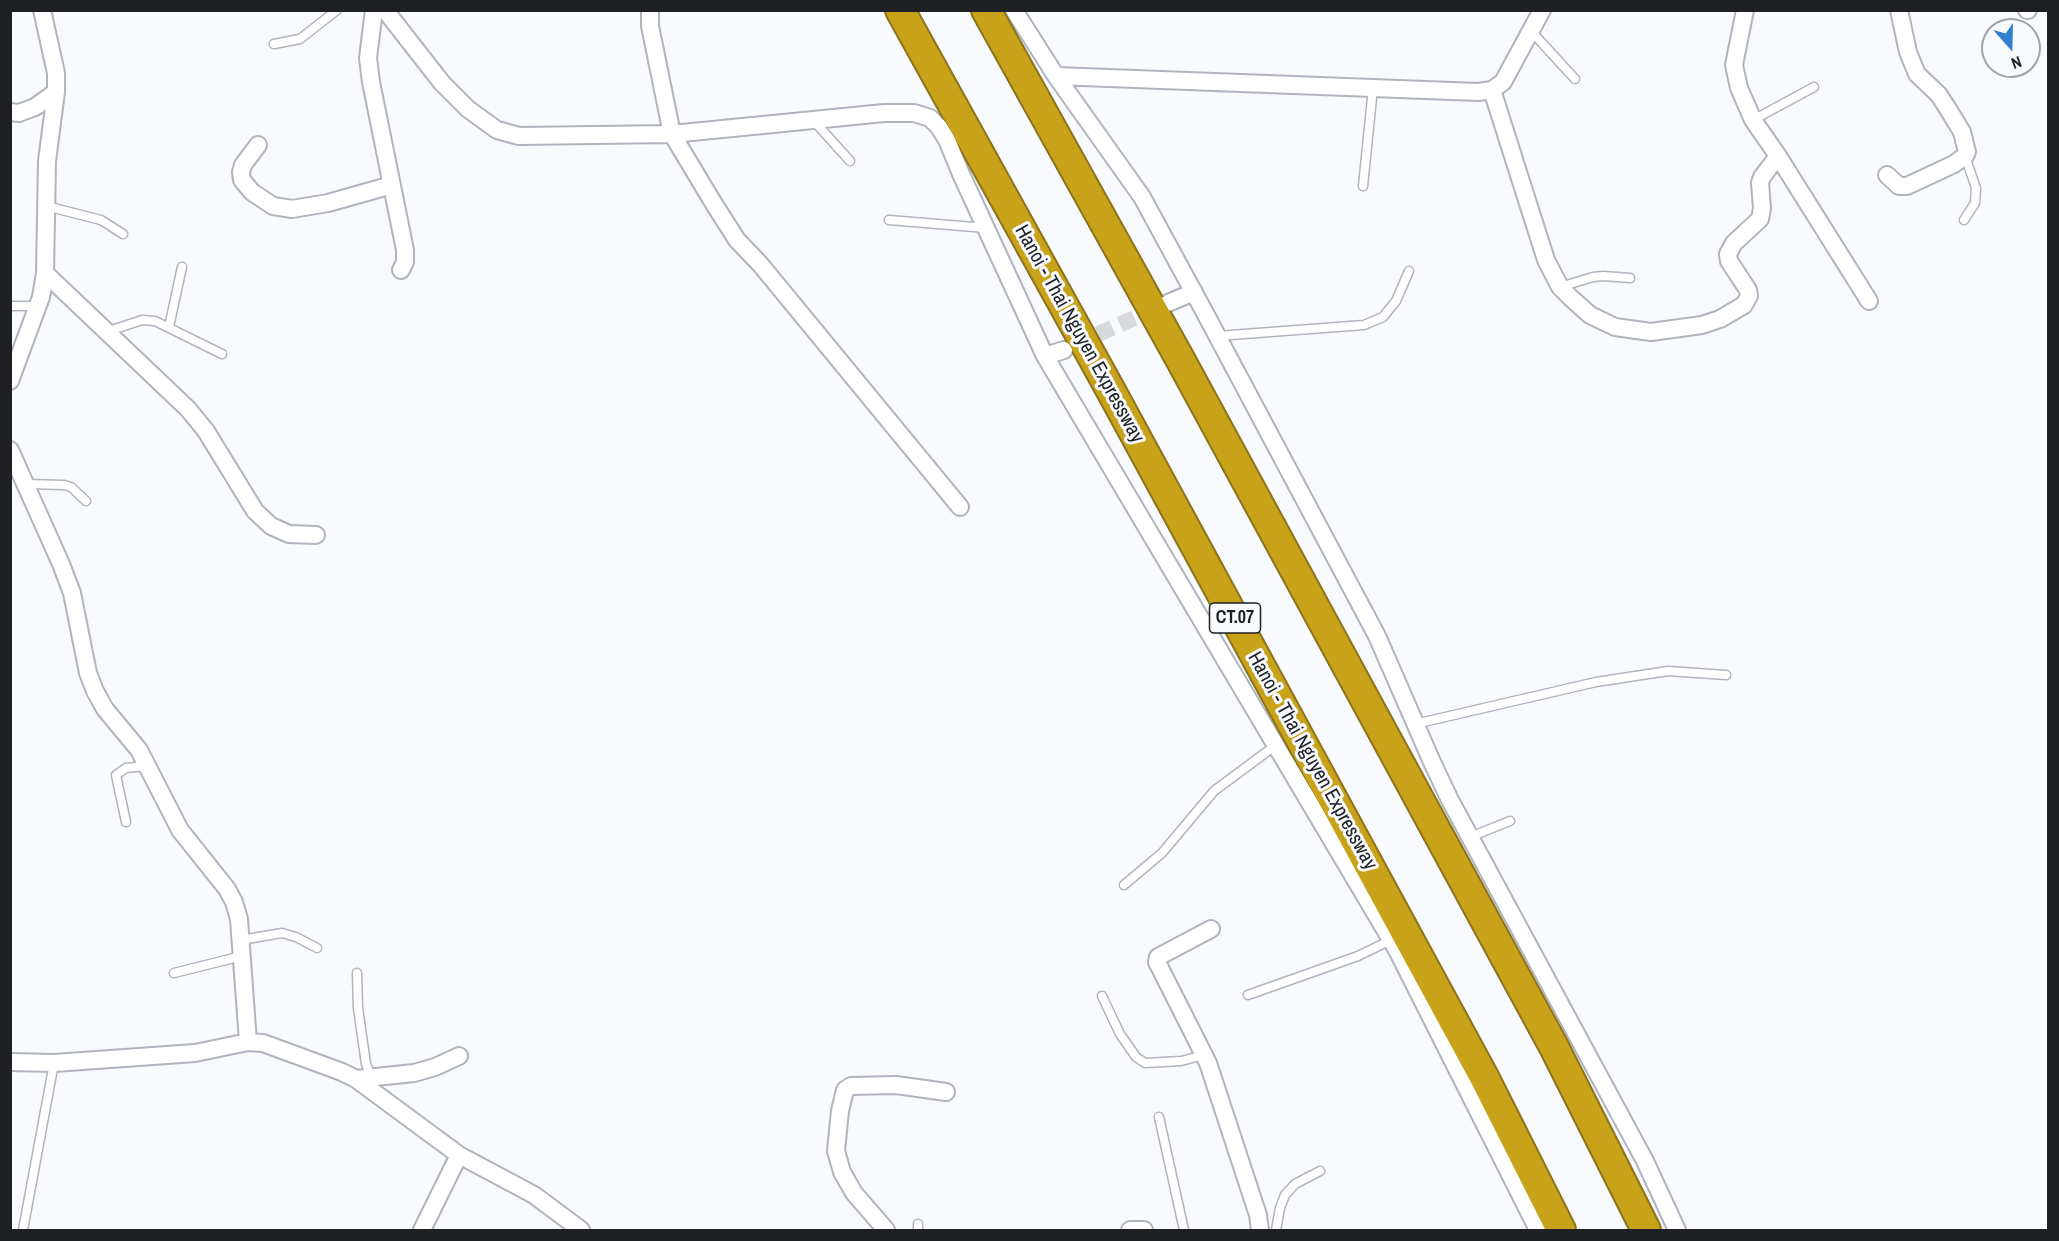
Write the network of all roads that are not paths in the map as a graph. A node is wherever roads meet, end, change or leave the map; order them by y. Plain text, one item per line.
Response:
1 (42, 10) edge
2 (337, 10) edge
3 (374, 10) edge
4 (385, 10) edge
5 (639, 10) edge
6 (900, 10) edge
7 (986, 10) edge
8 (1014, 10) edge
9 (1542, 10) edge
10 (1745, 10) edge
11 (1899, 10) edge
12 (650, 18) edge
13 (1531, 31) junction
14 (274, 44) dead end
15 (1056, 76) junction
16 (1575, 79) dead end
17 (1814, 87) dead end
18 (1373, 88) junction
19 (1492, 90) junction
20 (56, 92) junction
21 (10, 112) edge
22 (813, 120) junction
23 (1753, 120) junction
24 (672, 134) junction
25 (258, 145) dead end
26 (1778, 156) junction
27 (1965, 156) junction
28 (850, 161) dead end
29 (1887, 175) dead end
30 (392, 185) junction
31 (1363, 186) dead end
32 (46, 206) junction
33 (889, 220) dead end
34 (1964, 220) dead end
35 (986, 228) junction
36 (123, 234) dead end
37 (182, 267) dead end
38 (401, 270) dead end
39 (1409, 271) dead end
40 (45, 273) junction
41 (1630, 278) dead end
42 (1560, 287) junction
43 (1194, 292) junction
44 (1869, 301) dead end
45 (1168, 303) tunnel mouth
46 (10, 306) edge
47 (37, 306) junction
48 (169, 327) junction
49 (106, 332) junction
50 (1217, 336) junction
51 (1064, 350) tunnel mouth
52 (222, 354) dead end
53 (1045, 356) junction
54 (10, 381) edge
55 (10, 450) edge
56 (26, 484) junction
57 (86, 501) dead end
58 (960, 507) dead end
59 (316, 534) dead end
60 (1726, 675) dead end
61 (1415, 724) junction
62 (1276, 746) junction
63 (148, 766) junction
64 (1510, 821) dead end
65 (126, 822) dead end
66 (1470, 837) junction
67 (1124, 885) dead end
68 (1211, 929) dead end
69 (1391, 940) junction
70 (241, 948) junction
71 (317, 948) dead end
72 (174, 973) dead end
73 (357, 973) dead end
74 (1248, 995) dead end
75 (1102, 996) dead end
76 (248, 1042) junction
77 (1205, 1055) junction
78 (459, 1056) dead end
79 (10, 1062) edge
80 (54, 1063) junction
81 (363, 1078) junction
82 (946, 1092) dead end
83 (1159, 1118) dead end
84 (459, 1155) junction
85 (1320, 1171) dead end
86 (22, 1230) edge
87 (422, 1230) edge
88 (580, 1230) edge
89 (886, 1230) edge
90 (1130, 1230) edge
91 (1144, 1230) edge
92 (1184, 1230) edge
93 (1260, 1230) edge
94 (1276, 1230) edge
95 (1538, 1230) edge
96 (1562, 1230) edge
97 (1646, 1230) edge
98 (1677, 1230) edge

1 - 20 street
2 - 14 lane
3 - 30 street
4 - 24 street
5 - 12 lane
6 - 96 highway, Hanoi - Thai Nguyen Expressway / CT.07
7 - 97 highway
8 - 15 street
9 - 13 street
10 - 23 street
11 - 27 street
12 - 24 street
13 - 16 lane
13 - 19 street
15 - 18 street
15 - 43 street
17 - 23 lane
18 - 19 street
18 - 31 lane
19 - 42 street
20 - 21 street
20 - 32 street
22 - 24 street
22 - 28 lane
22 - 35 street
23 - 26 street
24 - 58 street
25 - 30 street
26 - 42 street
26 - 44 street
27 - 29 street
27 - 34 lane
30 - 38 street
32 - 36 lane
32 - 40 street
33 - 35 lane
35 - 53 street
37 - 48 lane
39 - 50 lane
40 - 47 street
40 - 49 street
41 - 42 lane
43 - 45 street
43 - 50 street
46 - 47 lane
47 - 54 street
48 - 49 lane
48 - 52 lane
49 - 59 street
50 - 61 street
51 - 53 street
53 - 62 street
55 - 56 street
56 - 57 lane
56 - 63 street
60 - 61 lane
61 - 66 street
62 - 67 lane
62 - 69 street
63 - 65 lane
63 - 70 street
64 - 66 lane
66 - 98 street
68 - 77 street
69 - 74 lane
69 - 95 street
70 - 71 lane
70 - 72 lane
70 - 76 street
73 - 81 lane
75 - 77 lane
76 - 80 street
76 - 81 street
77 - 93 street
78 - 81 street
79 - 80 street
80 - 86 lane
81 - 84 street
82 - 89 street
83 - 92 lane
84 - 87 street
84 - 88 street
85 - 94 lane
90 - 91 street

